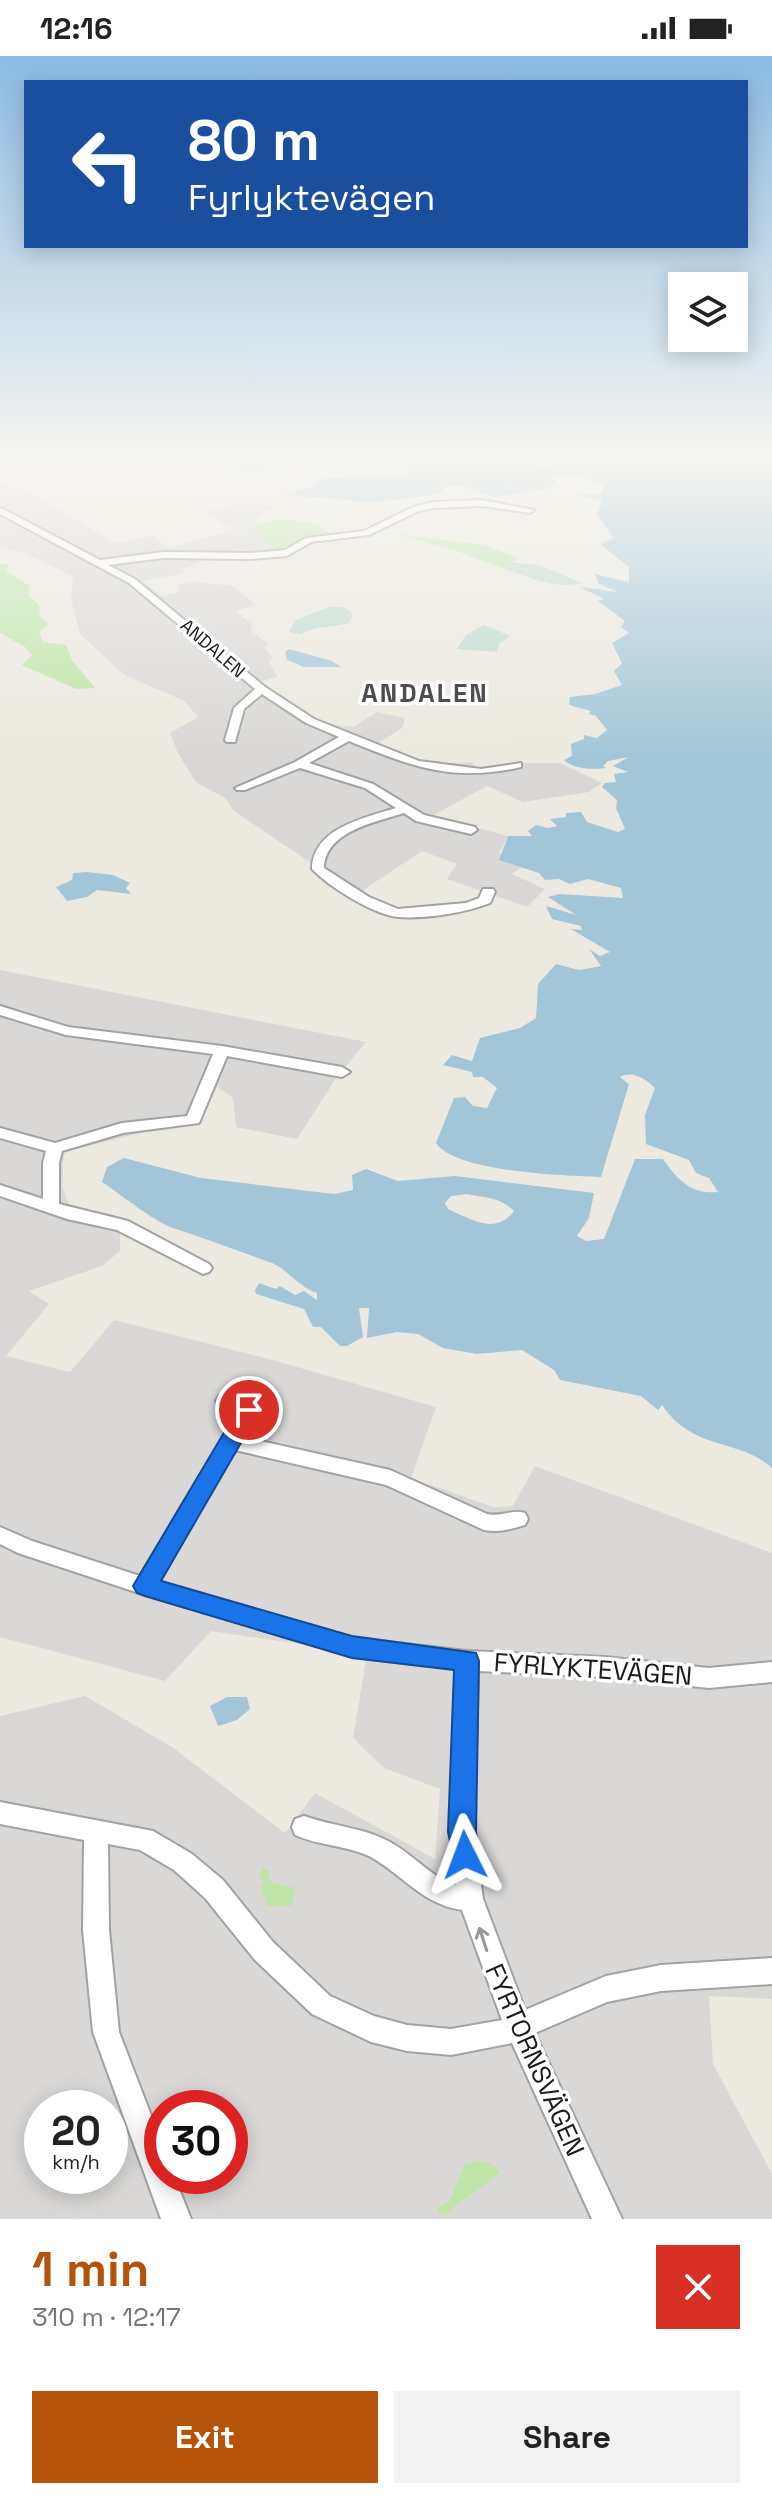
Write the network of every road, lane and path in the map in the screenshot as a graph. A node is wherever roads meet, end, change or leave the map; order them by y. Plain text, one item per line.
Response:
1 (85, 555) edge
2 (263, 555) edge
3 (100, 563) junction
4 (261, 689) junction
5 (347, 737) junction
6 (231, 740) dead end
7 (299, 764) junction
8 (517, 765) dead end
9 (241, 788) dead end
10 (403, 810) junction
11 (471, 830) dead end
12 (488, 892) dead end
13 (0, 1010) edge
14 (222, 1050) junction
15 (342, 1072) dead end
16 (0, 1133) edge
17 (55, 1148) junction
18 (0, 1190) edge
19 (49, 1208) junction
20 (203, 1268) dead end
21 (226, 1401) dead end
22 (231, 1442) junction
23 (518, 1519) dead end
24 (0, 1535) edge
25 (145, 1586) junction
26 (467, 1661) junction
27 (772, 1672) edge
28 (0, 1813) edge
29 (304, 1827) dead end
30 (96, 1831) junction
31 (470, 1899) junction
32 (772, 1971) edge
33 (519, 2029) junction
34 (176, 2219) edge
35 (607, 2219) edge

1 - 3 street, ANDALEN
2 - 3 street
3 - 4 street, ANDALEN
4 - 5 street, ANDALEN
4 - 6 street, ANDALEN
5 - 7 street
5 - 8 street, ANDALEN
7 - 9 street
7 - 10 street
10 - 11 street
10 - 12 street
13 - 14 street
14 - 15 street
14 - 17 street
16 - 17 street
17 - 19 street
18 - 19 street
19 - 20 street
21 - 22 street
22 - 23 street
22 - 25 street
24 - 25 street, FYRLYKTEVÄGEN
25 - 26 street, FYRLYKTEVÄGEN
26 - 27 street, FYRLYKTEVÄGEN
26 - 31 street, FYRTORNSVÄGEN
28 - 30 street
29 - 31 street
30 - 33 street
30 - 34 street
33 -> 31 street, FYRTORNSVÄGEN
32 - 33 street
33 - 35 street, FYRTORNSVÄGEN

